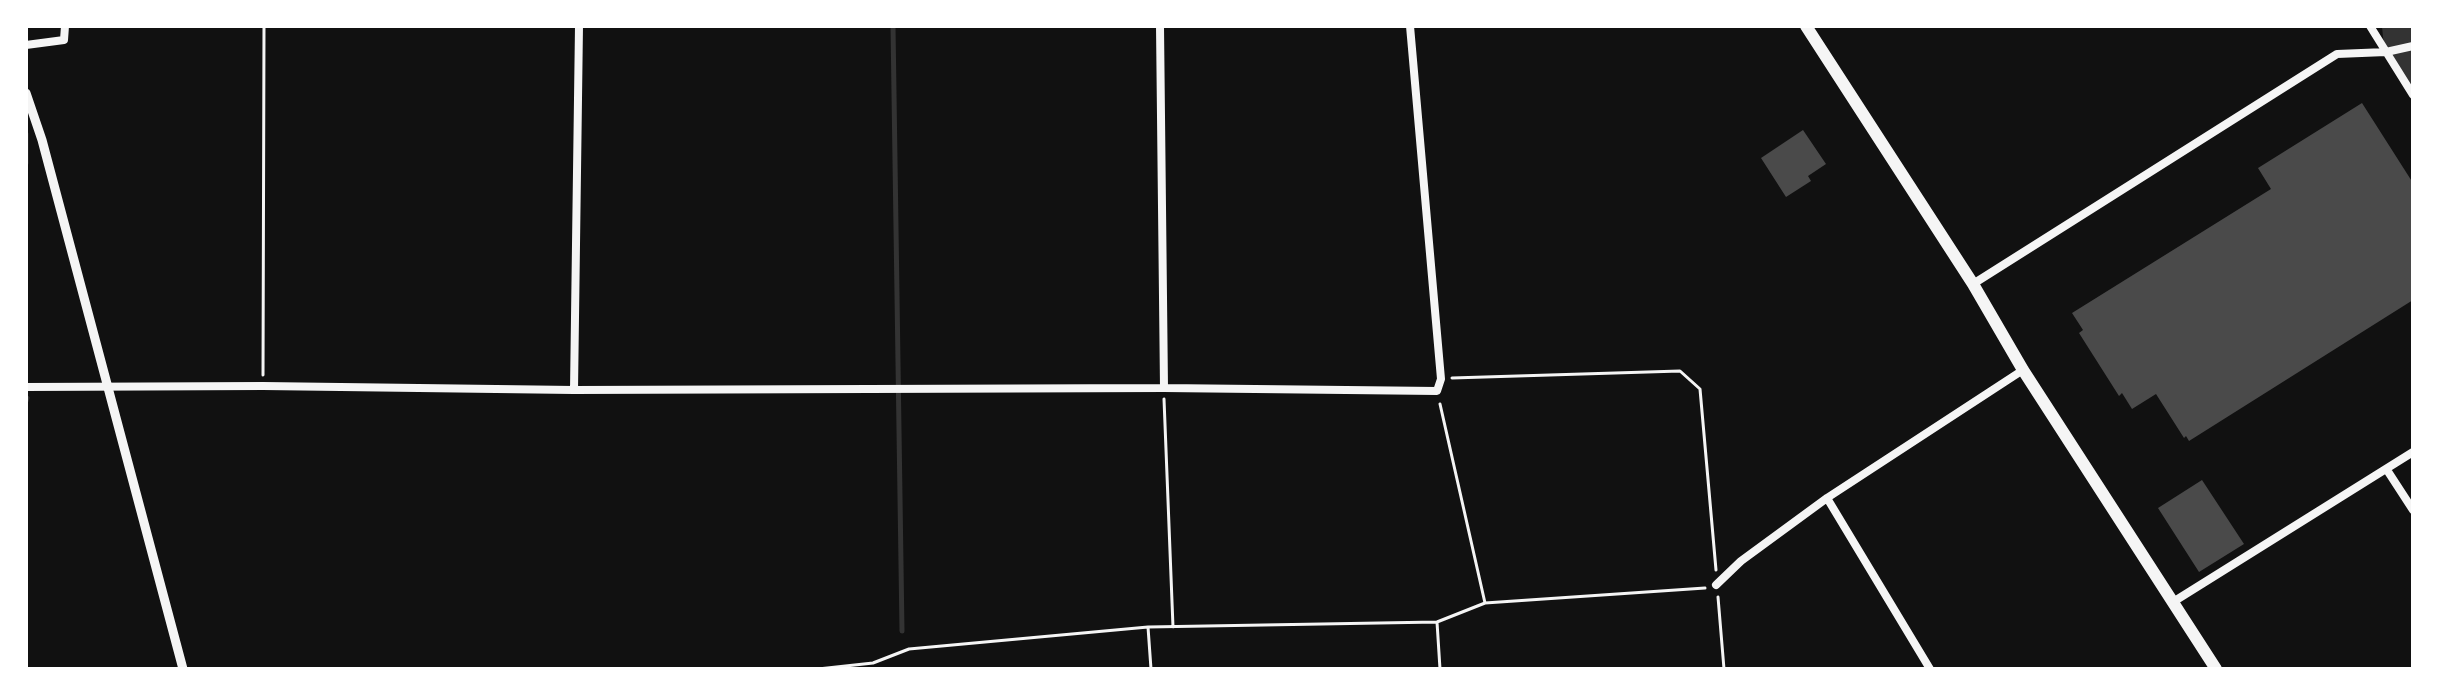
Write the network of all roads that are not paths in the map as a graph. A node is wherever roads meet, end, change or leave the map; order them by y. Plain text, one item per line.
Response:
1 (65, 26) edge
2 (579, 26) edge
3 (1160, 26) edge
4 (1410, 26) edge
5 (1806, 26) edge
6 (2370, 26) edge
7 (26, 45) edge
8 (2412, 46) edge
9 (2386, 52) junction
10 (26, 93) edge
11 (2413, 95) edge
12 (1973, 284) junction
13 (2023, 370) junction
14 (26, 387) edge
15 (107, 388) junction
16 (1164, 388) junction
17 (574, 390) junction
18 (2413, 452) edge
19 (2387, 470) junction
20 (1827, 498) junction
21 (2413, 510) edge
22 (1716, 585) road end
23 (2173, 602) junction
24 (183, 669) edge
25 (1930, 669) edge
26 (2216, 669) edge

1 - 7 street
2 - 17 street
3 - 16 street
4 - 16 street
5 - 12 main road
6 - 9 street
8 - 9 street
9 - 11 street
9 - 12 street
10 - 15 street
12 - 13 main road
13 - 20 street
13 - 23 main road
14 - 15 street
15 - 17 street
15 - 24 street
16 - 17 street
18 - 19 street
19 - 21 street
19 - 23 street
20 - 22 street
20 - 25 street
23 - 26 main road

